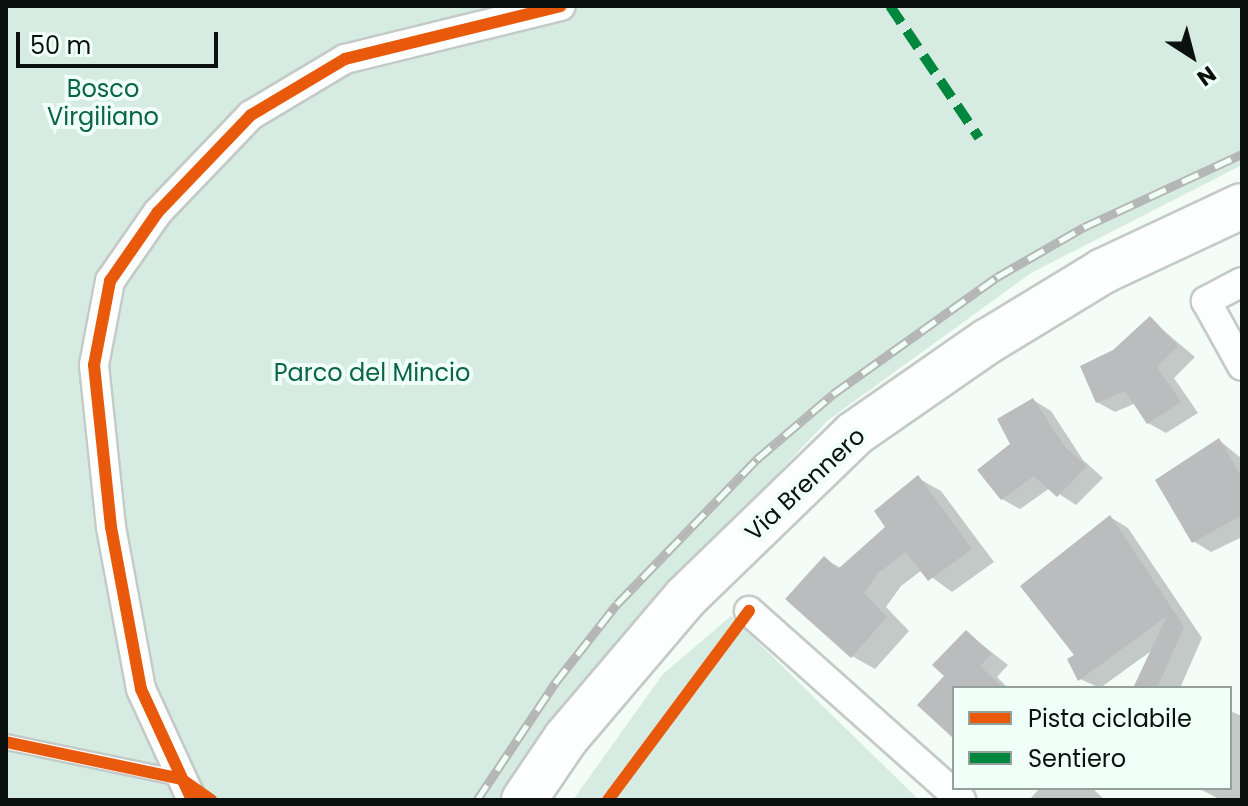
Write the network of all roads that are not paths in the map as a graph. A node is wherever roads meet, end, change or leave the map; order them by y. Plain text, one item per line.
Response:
1 (561, 6) edge
2 (1242, 206) edge
3 (1242, 282) edge
4 (1242, 366) edge
5 (749, 611) dead end
6 (6, 742) edge
7 (187, 789) edge
8 (524, 800) edge
9 (961, 800) edge

1 - 7 street
2 - 8 main road, Via Brennero
3 - 4 street
5 - 9 street
6 - 7 lane

